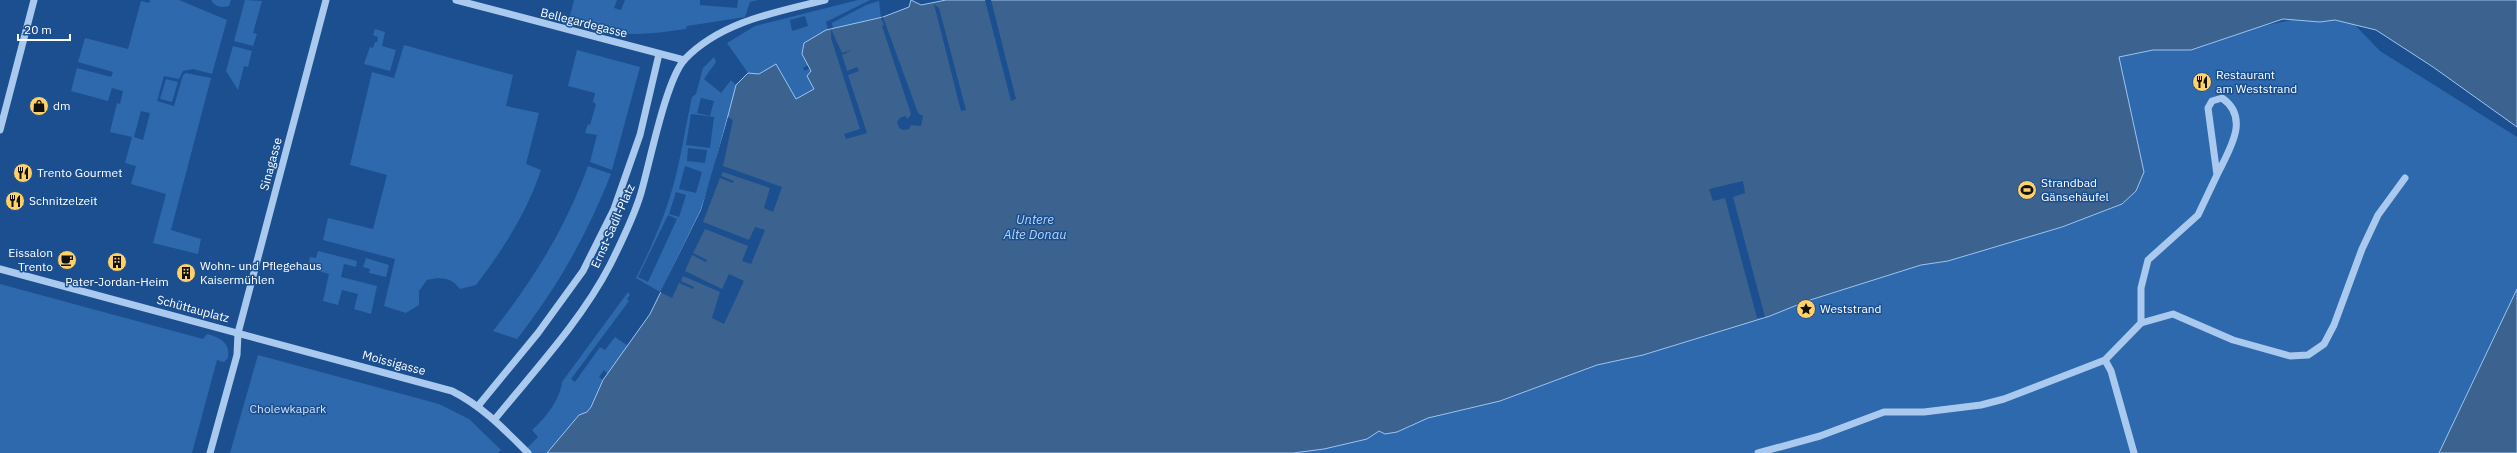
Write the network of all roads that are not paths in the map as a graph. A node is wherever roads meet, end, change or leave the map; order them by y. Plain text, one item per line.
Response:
1 (34, 0) edge
2 (326, 0) edge
3 (456, 0) edge
4 (825, 0) edge
5 (659, 54) junction
6 (684, 60) junction
7 (0, 130) edge
8 (2218, 175) junction
9 (2405, 178) dead end
10 (0, 269) edge
11 (2141, 323) junction
12 (238, 333) junction
13 (2105, 360) junction
14 (478, 406) junction
15 (495, 420) junction
16 (526, 452) edge
17 (210, 453) edge
18 (1758, 453) edge
19 (2134, 453) edge

1 - 7 street
2 - 12 street, Sinagasse
3 - 5 street, Bellegardegasse
4 - 6 street
5 - 6 street, Bellegardegasse
5 - 14 street, Ernst-Sadil-Platz
6 - 15 street, Ernst-Sadil-Platz
8 - 8 street
8 - 11 street
9 - 11 street
10 - 12 street, Schüttauplatz
11 - 13 street
12 - 14 street, Moissigasse
12 - 17 street, Schüttauplatz
13 - 18 street
13 - 19 street
14 - 15 street, Moissigasse
15 - 16 street, Moissigasse

